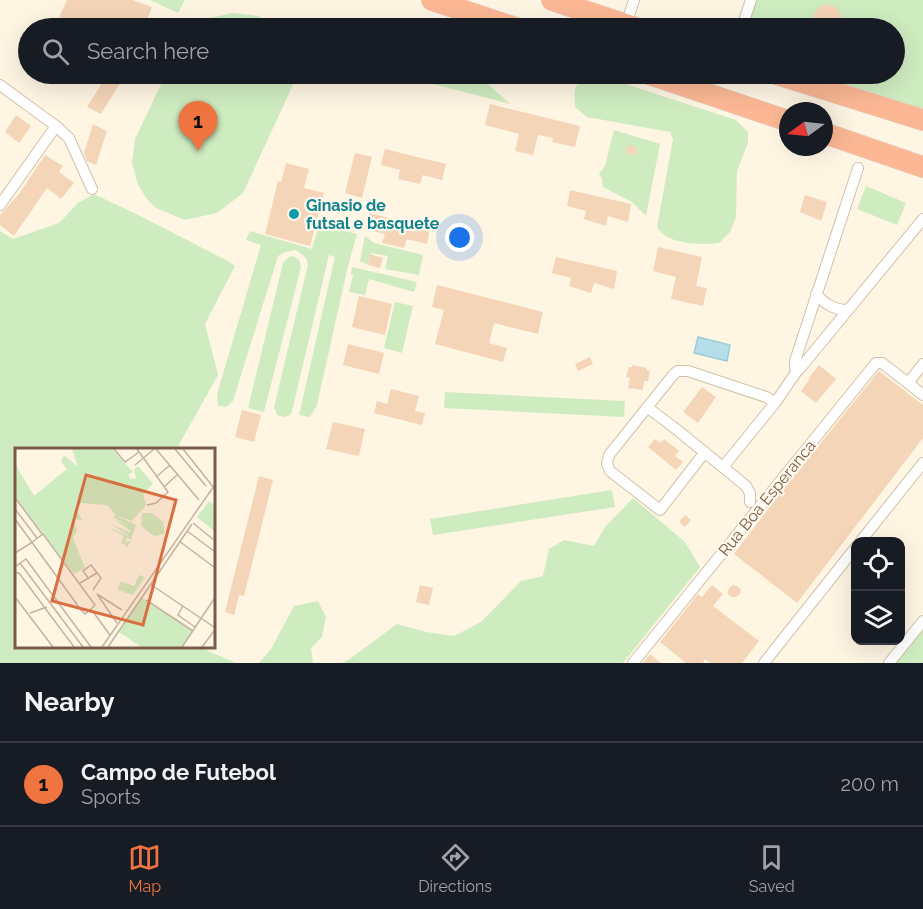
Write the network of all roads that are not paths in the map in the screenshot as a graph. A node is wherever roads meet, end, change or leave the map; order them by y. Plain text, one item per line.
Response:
1 (432, 0) edge
2 (552, 0) edge
3 (634, 0) edge
4 (751, 0) edge
5 (486, 18) edge
6 (605, 18) edge
7 (632, 18) edge
8 (745, 18) edge
9 (679, 84) edge
10 (808, 84) edge
11 (0, 85) edge
12 (779, 118) edge
13 (923, 120) edge
14 (56, 126) junction
15 (833, 136) edge
16 (923, 166) edge
17 (858, 168) dead end
18 (92, 189) dead end
19 (0, 205) edge
20 (923, 219) edge
21 (816, 294) junction
22 (848, 310) junction
23 (923, 364) edge
24 (797, 370) junction
25 (908, 383) junction
26 (923, 394) edge
27 (775, 403) junction
28 (647, 407) junction
29 (705, 452) junction
30 (923, 463) edge
31 (723, 467) junction
32 (750, 502) dead end
33 (864, 537) edge
34 (851, 552) edge
35 (923, 621) edge
36 (633, 663) edge
37 (764, 663) edge
38 (889, 663) edge

1 - 5 highway
2 - 6 highway
3 - 7 street
4 - 8 street
9 - 12 highway
10 - 13 highway
11 - 14 street
14 - 18 street
14 - 19 street
15 - 16 highway
17 - 21 street
20 - 22 street
21 - 22 street
21 - 24 street
22 - 24 street
23 - 25 street
24 - 27 street
25 - 26 street
25 - 36 street, Rua Boa Esperanca
27 - 28 street
27 - 31 street
28 - 29 street
28 - 29 street
29 - 31 street
30 - 33 street
31 - 32 street
34 - 37 street
35 - 38 street

